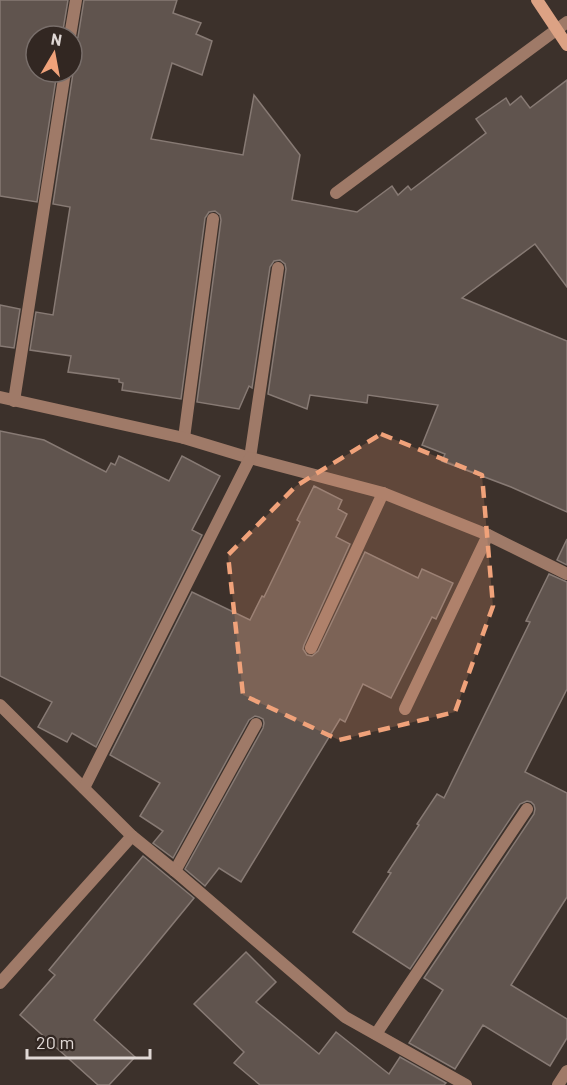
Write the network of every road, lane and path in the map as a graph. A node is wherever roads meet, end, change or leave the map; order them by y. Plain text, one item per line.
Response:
1 (76, 0) edge
2 (537, 0) edge
3 (567, 22) edge
4 (72, 24) edge
5 (556, 30) junction
6 (567, 45) edge
7 (63, 84) edge
8 (336, 193) dead end
9 (213, 219) dead end
10 (278, 268) dead end
11 (0, 397) edge
12 (14, 400) junction
13 (184, 438) junction
14 (250, 458) junction
15 (383, 493) junction
16 (488, 535) junction
17 (567, 574) edge
18 (311, 648) dead end
19 (0, 705) edge
20 (405, 709) dead end
21 (256, 724) dead end
22 (84, 788) junction
23 (527, 809) dead end
24 (132, 836) junction
25 (175, 871) junction
26 (0, 983) edge
27 (376, 1034) junction
28 (567, 1071) edge
29 (466, 1085) edge
30 (558, 1085) edge

1 - 4 street
2 - 5 street
3 - 5 street
5 - 6 street
5 - 8 street
7 - 12 street
9 - 13 street
10 - 14 street
11 - 12 street
12 - 13 street
13 - 14 street
14 - 15 street
14 - 22 street
15 - 16 street
15 - 18 street
16 - 17 street
16 - 20 street
19 - 22 street
21 - 25 street
22 - 24 street
23 - 27 street
24 - 25 street
24 - 26 street
25 - 27 street
27 - 29 street
28 - 30 street

